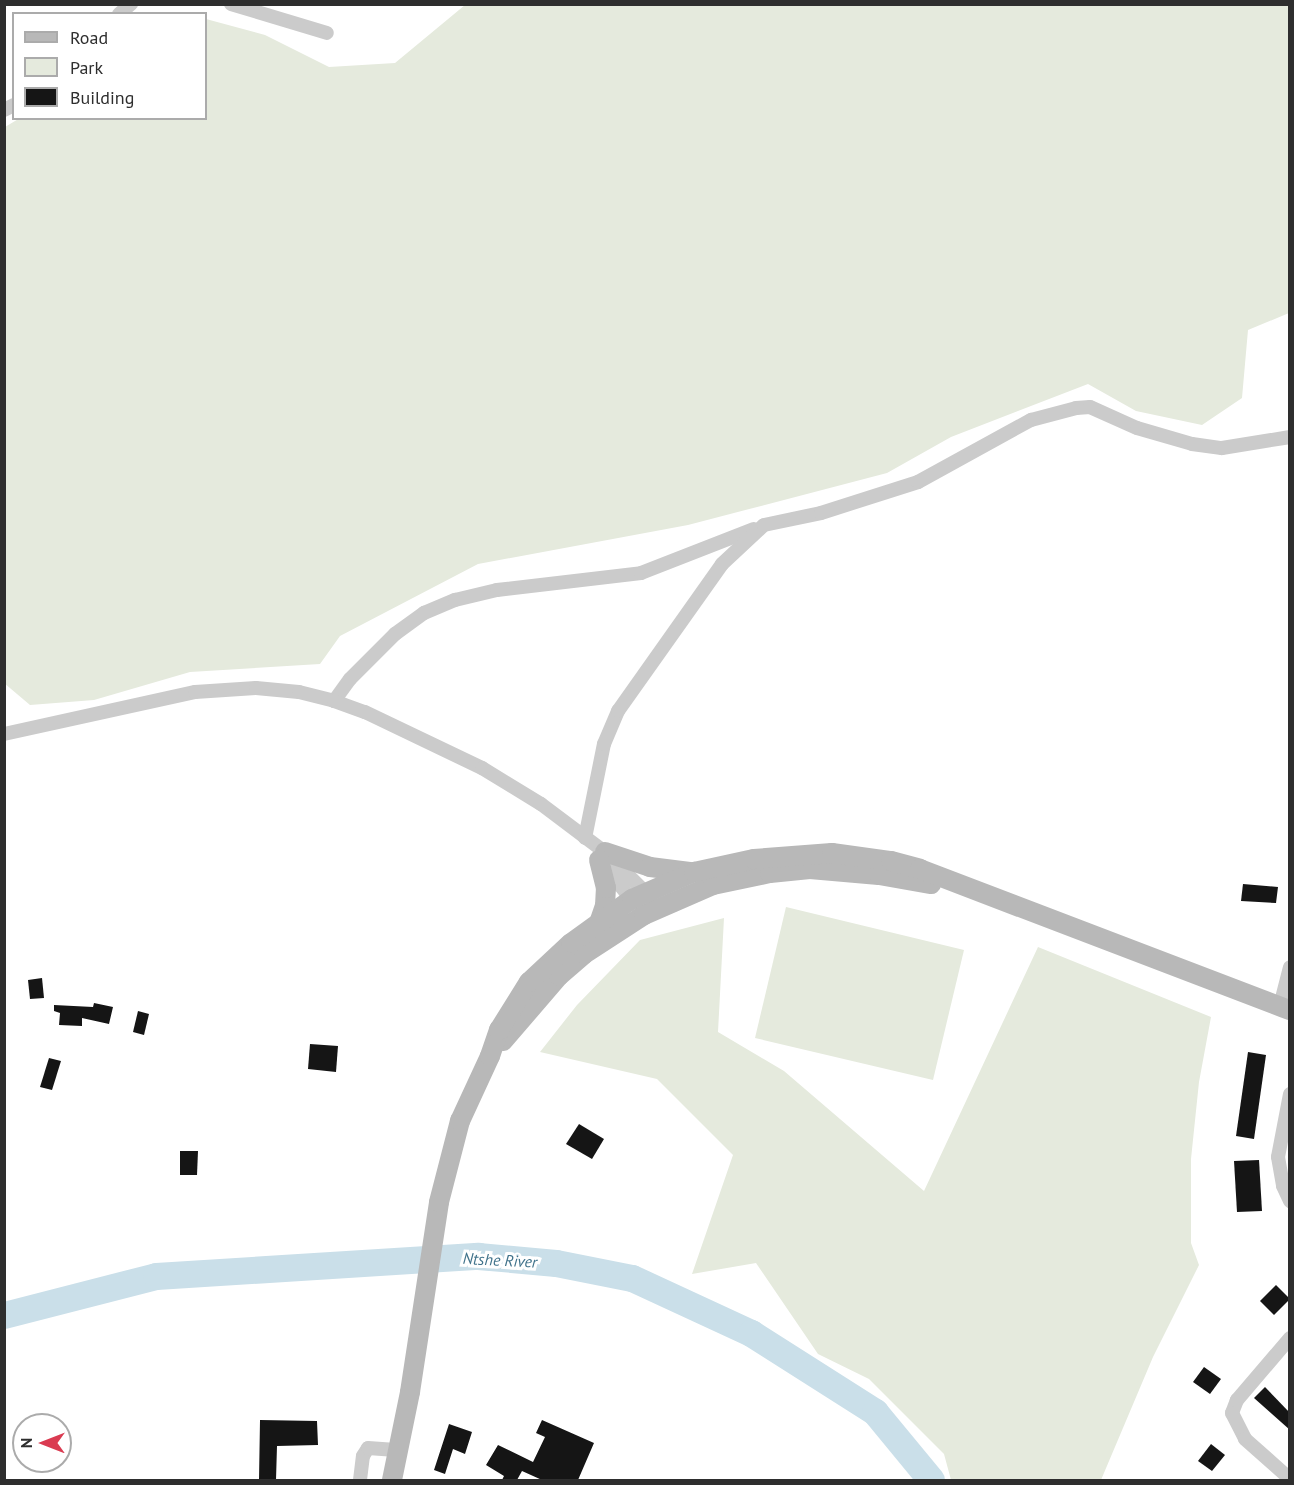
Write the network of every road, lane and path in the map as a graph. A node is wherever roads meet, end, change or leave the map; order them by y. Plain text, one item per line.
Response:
1 (231, 4) edge
2 (327, 33) dead end
3 (1290, 437) edge
4 (764, 525) junction
5 (334, 701) junction
6 (4, 734) edge
7 (595, 848) junction
8 (694, 872) junction
9 (981, 893) junction
10 (639, 895) junction
11 (652, 911) junction
12 (599, 923) junction
13 (1290, 967) edge
14 (1285, 1008) edge
15 (490, 1056) junction
16 (1290, 1094) edge
17 (1290, 1201) edge
18 (1290, 1338) edge
19 (396, 1450) junction
20 (1290, 1479) edge
21 (360, 1480) edge
22 (392, 1480) edge

1 - 2 street
3 - 4 street
4 - 5 street
4 - 7 street
5 - 6 street
5 - 7 street
7 - 8 street
7 - 10 street
7 - 12 street
8 - 9 street
8 - 10 street
9 - 11 street
9 - 14 street
10 - 11 street
10 - 12 street
11 - 15 street
12 - 15 street
13 - 14 street
15 - 19 street
16 - 17 street
18 - 20 street
19 - 21 street
19 - 22 street

